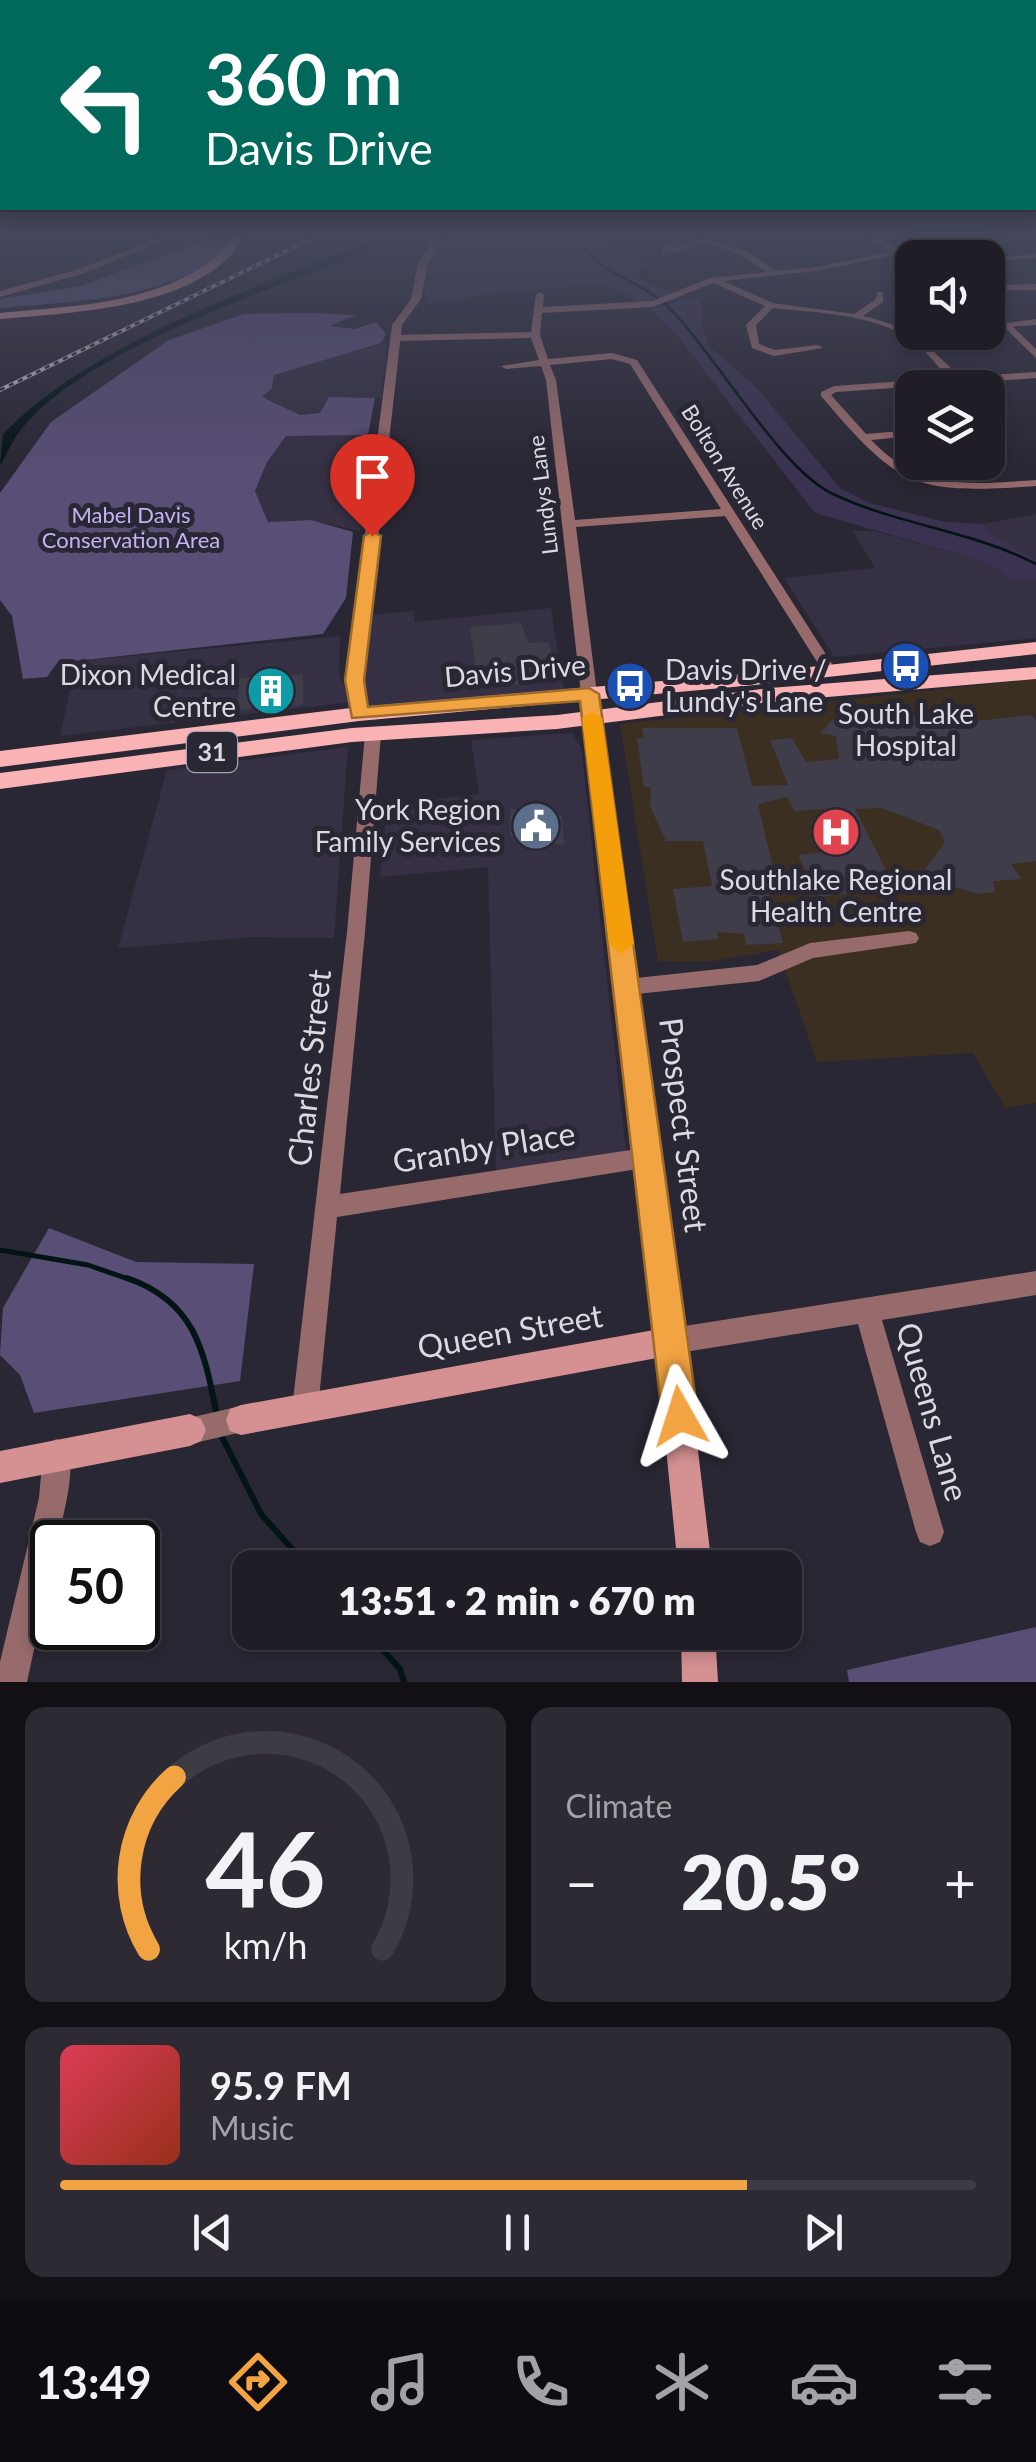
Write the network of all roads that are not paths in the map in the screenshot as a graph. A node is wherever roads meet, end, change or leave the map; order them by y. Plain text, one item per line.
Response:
1 (404, 313) edge
2 (539, 313) edge
3 (763, 313) edge
4 (837, 313) edge
5 (861, 313) edge
6 (857, 316) junction
7 (1036, 322) edge
8 (1005, 324) joint
9 (535, 335) junction
10 (395, 338) junction
11 (818, 348) dead end
12 (1036, 356) edge
13 (547, 364) junction
14 (506, 366) dead end
15 (947, 370) edge
16 (1036, 375) edge
17 (1005, 377) edge
18 (895, 386) edge
19 (895, 434) edge
20 (865, 437) junction
21 (1036, 483) edge
22 (728, 512) junction
23 (569, 524) junction
24 (1036, 648) edge
25 (829, 670) junction
26 (1036, 672) edge
27 (589, 694) junction
28 (592, 718) junction
29 (366, 724) junction
30 (0, 759) edge
31 (0, 781) edge
32 (909, 938) dead end
33 (627, 986) junction
34 (650, 1156) junction
35 (328, 1207) junction
36 (1036, 1283) edge
37 (867, 1312) junction
38 (672, 1341) junction
39 (305, 1409) junction
40 (241, 1420) joint
41 (190, 1430) joint
42 (57, 1453) junction
43 (0, 1467) edge
44 (930, 1532) dead end
45 (694, 1550) edge
46 (699, 1650) edge
47 (11, 1682) edge
48 (700, 1682) edge

1 - 10 street
2 - 9 street
3 - 11 street
4 - 6 street
5 - 6 street
6 - 15 street
7 - 8 street
8 - 12 street
9 - 10 street
9 - 13 street, Lundys Lane
10 - 29 street
13 - 14 street
13 - 22 street, Bolton Avenue
13 - 23 street, Lundys Lane
16 - 17 street
18 - 20 street
19 - 20 street
20 - 21 street
22 - 23 street
22 - 25 street, Bolton Avenue
23 - 27 street, Lundys Lane
24 - 25 main road, Davis Drive / 31
25 - 27 main road, Davis Drive / 31
26 - 28 main road, Davis Drive / 31
27 - 28 main road, Prospect Street
27 - 29 main road, Davis Drive / 31
28 - 29 main road, Davis Drive / 31
28 - 33 main road, Prospect Street
29 - 30 main road, Davis Drive / 31
29 - 31 main road, Davis Drive / 31
29 - 35 street, Charles Street
32 - 33 street
33 - 34 main road, Prospect Street
34 - 35 street, Granby Place
34 - 38 main road, Prospect Street
35 - 39 street, Charles Street
36 - 37 street, Queen Street
37 - 38 street, Queen Street
37 - 44 street, Queens Lane
38 - 39 main road, Queen Street
38 - 45 main road, Prospect Street
39 - 40 main road, Queen Street
40 - 41 street, Queen Street
41 - 42 main road, Queen Street
42 - 43 main road, Queen Street
42 - 47 street
46 - 48 main road

